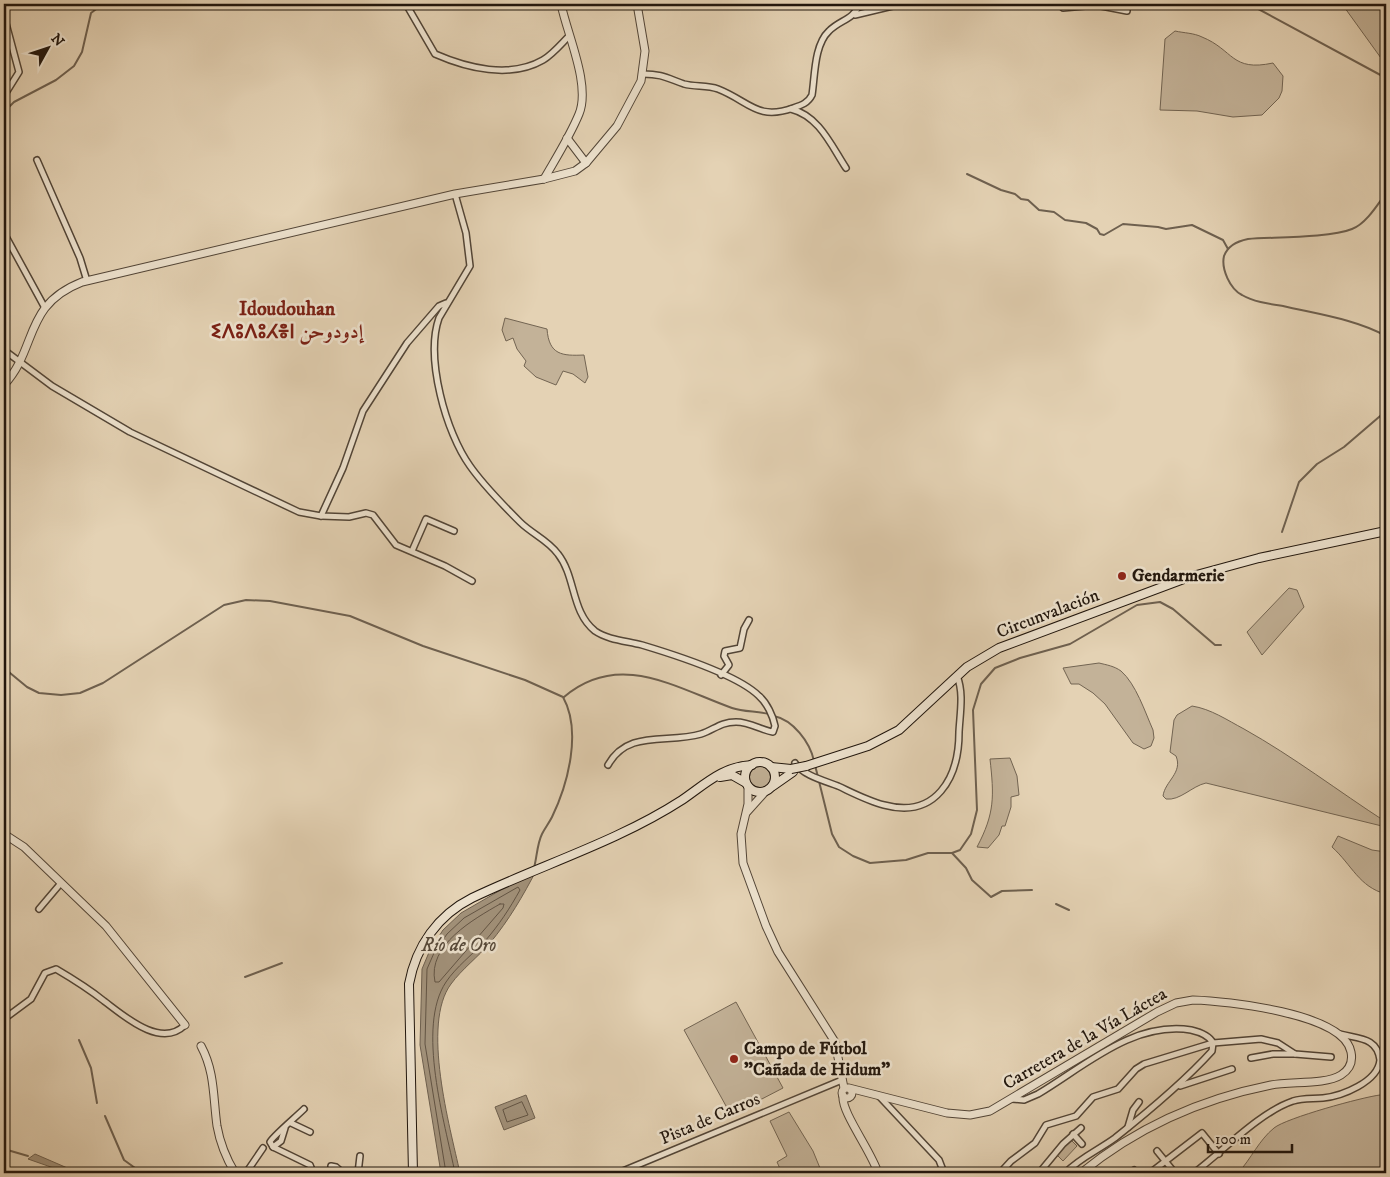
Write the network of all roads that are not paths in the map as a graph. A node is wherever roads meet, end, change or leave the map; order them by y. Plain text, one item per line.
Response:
1 (406, 4) edge
2 (561, 4) edge
3 (637, 4) edge
4 (860, 4) edge
5 (902, 4) edge
6 (1059, 4) edge
7 (1127, 11) dead end
8 (855, 15) junction
9 (4, 16) edge
10 (568, 36) junction
11 (643, 74) junction
12 (4, 96) edge
13 (791, 109) junction
14 (567, 138) junction
15 (37, 160) dead end
16 (586, 163) junction
17 (846, 168) dead end
18 (544, 179) junction
19 (455, 194) junction
20 (4, 232) edge
21 (87, 281) junction
22 (446, 303) junction
23 (45, 308) junction
24 (4, 350) edge
25 (19, 362) junction
26 (4, 385) edge
27 (321, 516) junction
28 (454, 531) dead end
29 (1386, 531) edge
30 (412, 551) junction
31 (472, 581) dead end
32 (749, 620) dead end
33 (721, 675) junction
34 (957, 676) junction
35 (608, 765) dead end
36 (752, 765) junction
37 (772, 767) junction
38 (793, 768) junction
39 (707, 782) junction
40 (747, 784) junction
41 (773, 786) junction
42 (765, 792) junction
43 (746, 815) junction
44 (4, 834) edge
45 (61, 883) junction
46 (39, 909) dead end
47 (4, 1019) edge
48 (186, 1025) joint
49 (1336, 1033) junction
50 (1359, 1038) junction
51 (1213, 1043) junction
52 (201, 1046) dead end
53 (1349, 1046) junction
54 (1295, 1054) junction
55 (1331, 1057) dead end
56 (1251, 1058) dead end
57 (1232, 1069) dead end
58 (842, 1080) junction
59 (1178, 1087) junction
60 (847, 1093) junction
61 (875, 1094) junction
62 (1012, 1099) junction
63 (1140, 1102) dead end
64 (304, 1109) dead end
65 (291, 1123) junction
66 (1128, 1127) junction
67 (286, 1128) junction
68 (1081, 1128) dead end
69 (310, 1132) dead end
70 (1074, 1134) junction
71 (1082, 1144) dead end
72 (273, 1147) junction
73 (263, 1148) dead end
74 (1158, 1152) dead end
75 (1219, 1154) junction
76 (360, 1156) dead end
77 (1165, 1161) junction
78 (331, 1166) dead end
79 (235, 1173) edge
80 (246, 1173) edge
81 (309, 1173) edge
82 (342, 1173) edge
83 (358, 1173) edge
84 (413, 1173) edge
85 (618, 1173) edge
86 (878, 1173) edge
87 (944, 1173) edge
88 (1000, 1173) edge
89 (1039, 1173) edge
90 (1065, 1173) edge
91 (1081, 1173) edge
92 (1150, 1173) edge
93 (1175, 1173) edge
94 (1194, 1173) edge

1 - 10 street
2 - 10 street
3 - 11 street
4 - 8 street
5 - 8 street
6 - 7 street
8 - 13 street
9 - 12 street
10 - 14 street
11 - 13 street
11 - 16 street
13 - 17 street
14 - 16 street
14 - 18 street
15 - 21 street
16 - 18 street
18 - 19 street
19 - 21 street
19 - 22 street
20 - 23 street
21 - 23 street
22 - 27 street
22 - 33 street
23 - 25 street
24 - 25 street
25 - 26 street
25 - 27 street
27 - 30 street
28 - 30 street
29 - 34 main road, Circunvalación
30 - 31 street
32 - 33 street
33 - 35 street
34 - 38 main road, Circunvalación, bridge
34 - 38 street
36 - 37 main road
36 - 39 main road
36 - 40 main road
37 - 38 main road
37 - 41 main road
38 - 41 main road
39 - 40 main road
39 - 84 main road
40 - 42 main road
40 - 43 street
41 - 42 main road
42 - 43 street
43 - 58 street
44 - 45 street
45 - 46 street
45 - 48 street
47 - 48 street
49 - 50 street
49 - 53 street, Carretera de la Vía Láctea
49 - 62 street, Carretera de la Vía Láctea
50 - 53 street
50 - 75 street
51 - 54 street
51 - 59 street
51 - 62 street
51 - 88 street
52 - 79 street
53 - 91 street
54 - 55 street
54 - 56 street
57 - 59 street
58 - 60 street
58 - 85 street, Pista de Carros
59 - 66 street
60 - 61 street, Carretera de la Vía Láctea
60 - 86 street
61 - 62 street, Carretera de la Vía Láctea
61 - 87 street
63 - 66 street
64 - 65 street
65 - 67 street
65 - 69 street
66 - 90 street
67 - 72 street
67 - 72 street
68 - 70 street
70 - 71 street
70 - 89 street
72 - 81 street
73 - 80 street
74 - 77 street
75 - 77 street
75 - 94 street
76 - 83 street
77 - 92 street
77 - 93 street
78 - 82 street

